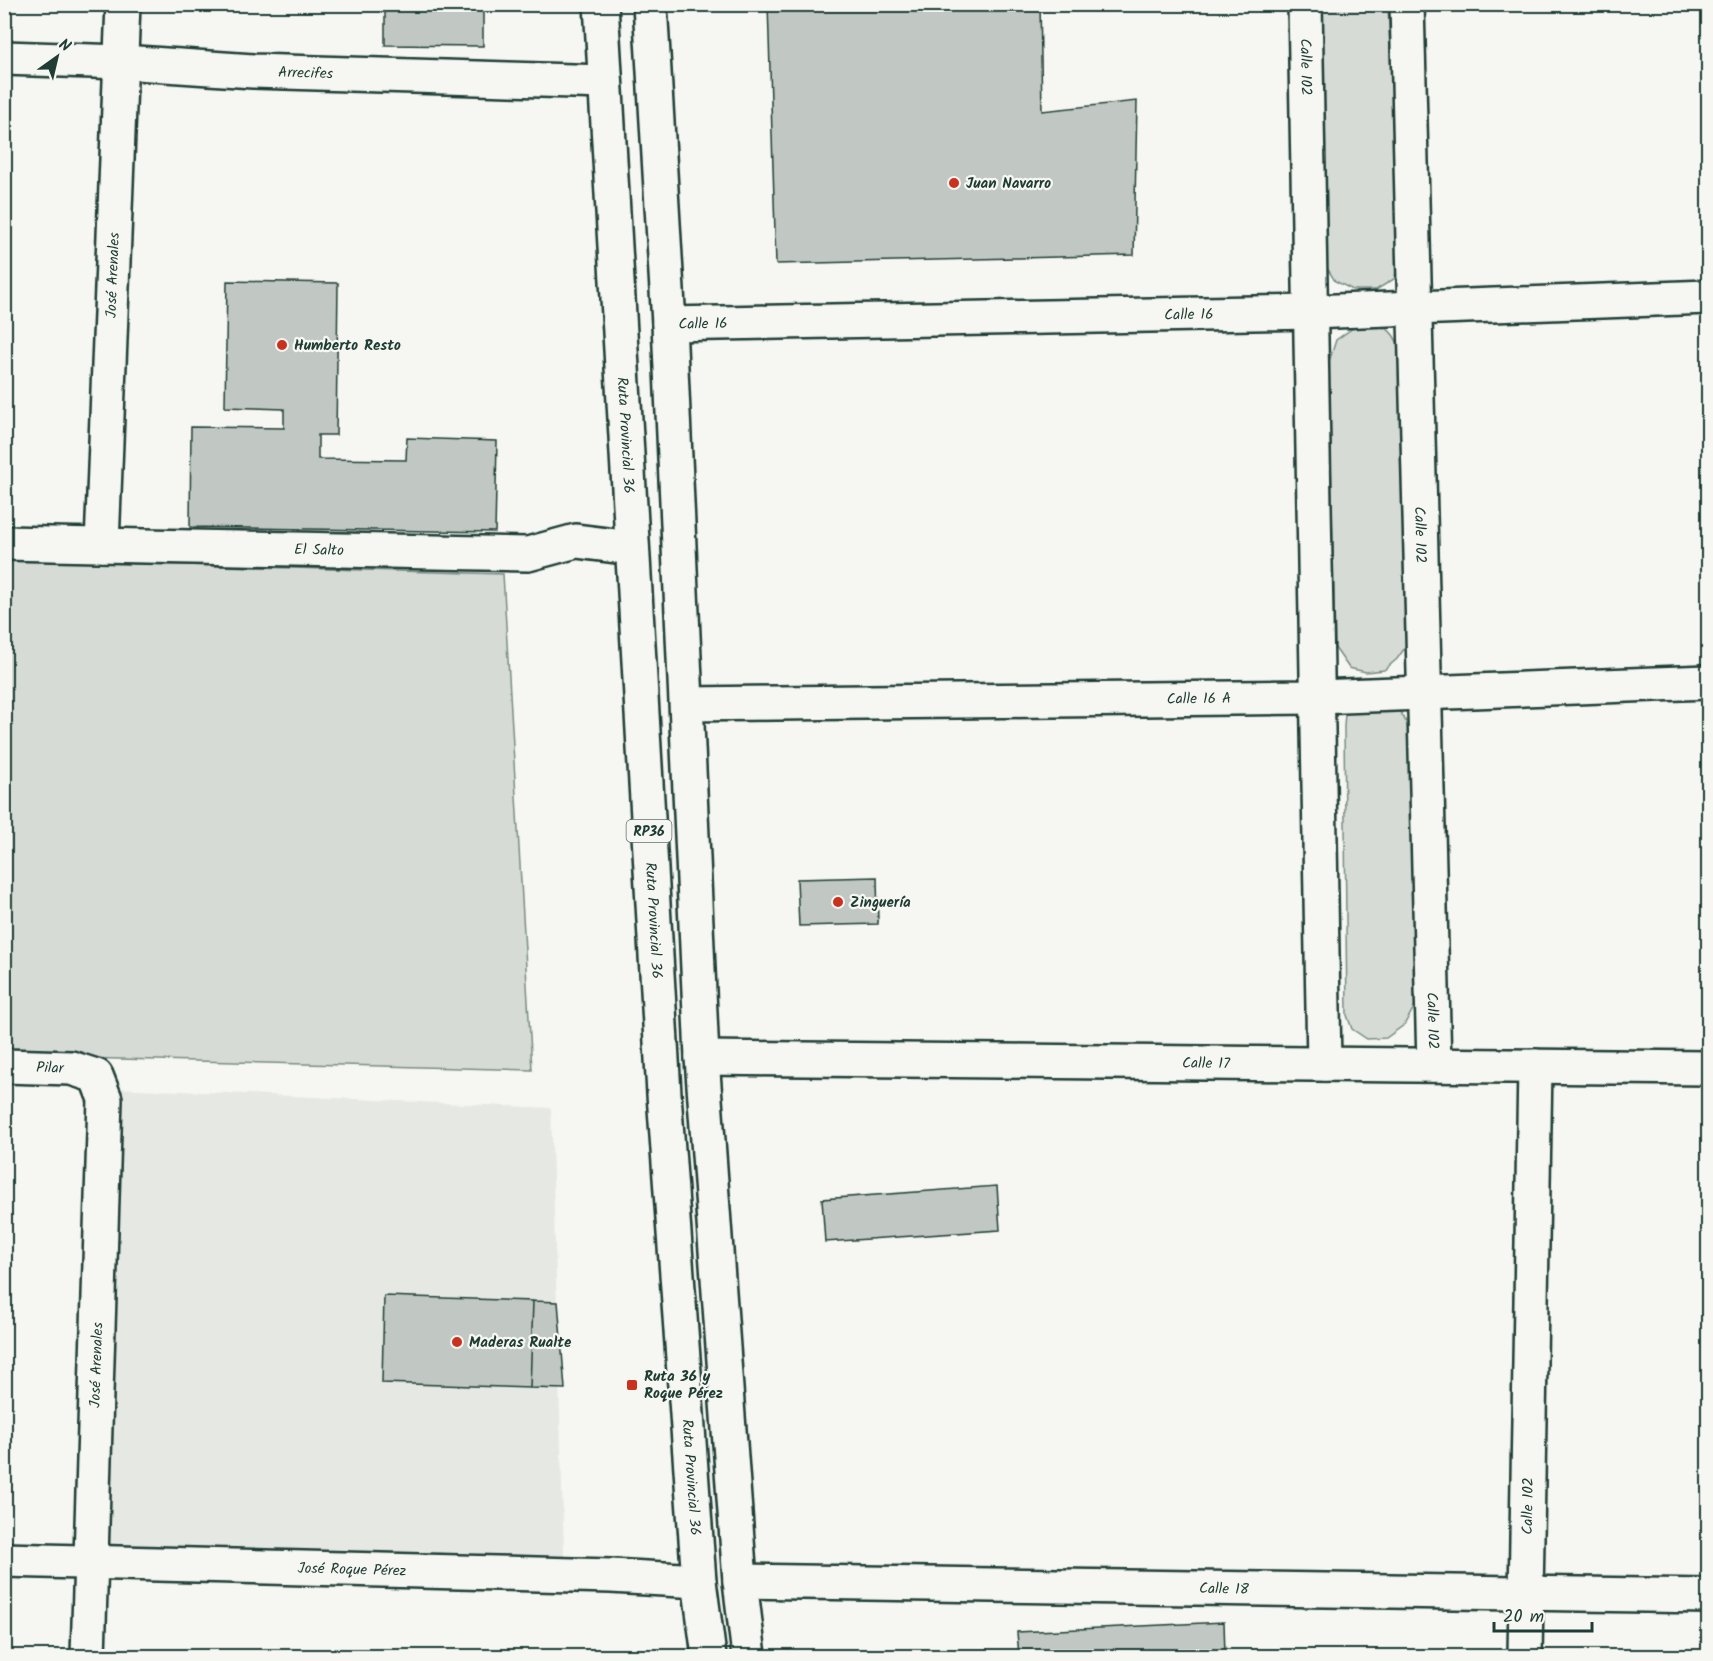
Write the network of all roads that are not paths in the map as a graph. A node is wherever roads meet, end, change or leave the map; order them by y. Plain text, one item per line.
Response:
1 (123, 4) edge
2 (601, 4) edge
3 (650, 4) edge
4 (1305, 4) edge
5 (1407, 4) edge
6 (4, 58) edge
7 (122, 62) junction
8 (605, 82) junction
9 (1708, 297) edge
10 (1414, 308) junction
11 (1310, 312) junction
12 (669, 324) junction
13 (4, 543) edge
14 (102, 545) junction
15 (632, 548) junction
16 (1708, 682) edge
17 (1424, 693) junction
18 (1317, 697) junction
19 (687, 704) junction
20 (702, 1058) junction
21 (1324, 1064) junction
22 (1434, 1065) junction
23 (4, 1066) edge
24 (1535, 1066) junction
25 (1708, 1068) edge
26 (96, 1076) joint
27 (4, 1560) edge
28 (90, 1562) junction
29 (699, 1581) junction
30 (740, 1581) junction
31 (1527, 1592) junction
32 (1708, 1596) edge
33 (88, 1656) edge
34 (709, 1656) edge
35 (749, 1656) edge
36 (1525, 1656) edge

1 - 7 street, José Arenales
2 - 8 street, Ruta Provincial 36 / RP36
3 - 12 street, RP36
4 - 11 street, Calle 102
5 - 10 street, Calle 102
6 - 7 street, Arrecifes
7 - 8 street, Arrecifes
7 - 14 street, José Arenales
8 - 15 street, Ruta Provincial 36 / RP36
9 - 10 street, Calle 16
10 - 11 street, Calle 16
10 - 17 street, Calle 102
11 - 12 street, Calle 16
11 - 18 street, Calle 102
12 - 19 street, RP36
13 - 14 street, El Salto
14 - 15 street, El Salto
15 - 29 street, Ruta Provincial 36 / RP36
16 - 17 street, Calle 16 A
17 - 18 street, Calle 16 A
17 - 22 street, Calle 102
18 - 19 street, Calle 16 A
18 - 21 street, Calle 102
19 - 20 street, RP36
20 - 21 street, Calle 17
20 - 30 street, RP36
21 - 22 street, Calle 17
22 - 24 street, Calle 17
23 - 26 street, Pilar
24 - 25 street, Calle 17
24 - 31 street, Calle 102
26 - 28 street, José Arenales
27 - 28 street, José Roque Pérez
28 - 29 street, José Roque Pérez
28 - 33 street, José Arenales
29 - 34 street, Ruta Provincial 36 / RP36
30 - 31 street, Calle 18
30 - 35 street, RP36
31 - 32 street, Calle 18
31 - 36 street, Calle 102

